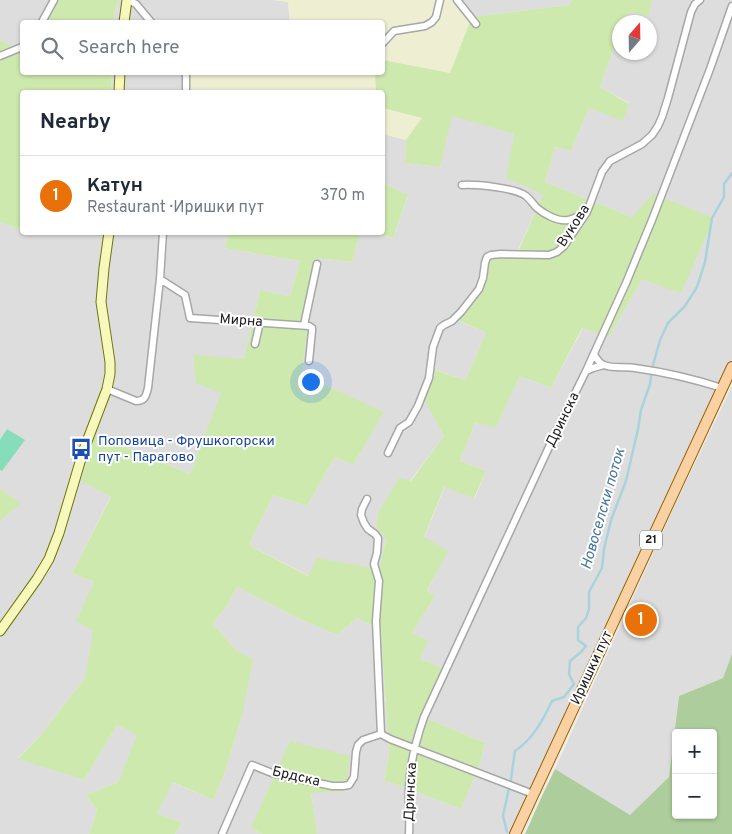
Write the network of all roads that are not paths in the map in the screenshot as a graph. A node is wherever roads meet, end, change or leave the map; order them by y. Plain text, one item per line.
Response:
1 (54, 0) edge
2 (128, 0) edge
3 (440, 0) edge
4 (457, 0) edge
5 (700, 0) edge
6 (732, 6) edge
7 (43, 20) edge
8 (124, 20) edge
9 (149, 20) edge
10 (476, 24) dead end
11 (385, 41) edge
12 (20, 48) edge
13 (0, 56) edge
14 (120, 75) edge
15 (186, 75) edge
16 (119, 90) edge
17 (186, 90) edge
18 (462, 185) dead end
19 (587, 212) junction
20 (109, 235) edge
21 (163, 235) edge
22 (317, 264) dead end
23 (160, 279) junction
24 (260, 322) junction
25 (304, 325) junction
26 (255, 344) dead end
27 (594, 354) junction
28 (309, 361) dead end
29 (604, 365) junction
30 (732, 367) edge
31 (586, 371) junction
32 (722, 388) junction
33 (108, 389) junction
34 (388, 453) dead end
35 (367, 499) dead end
36 (0, 631) edge
37 (381, 734) junction
38 (414, 748) junction
39 (533, 794) junction
40 (222, 834) edge
41 (409, 834) edge
42 (515, 834) edge

1 - 7 street
2 - 8 street
2 - 9 street
3 - 11 street
4 - 10 street
5 - 19 street, Вукова
6 - 27 street, Дринска
12 - 13 street
14 - 16 street
15 - 17 street
18 - 19 street
19 - 34 street, Вукова
20 - 33 street
21 - 23 street
22 - 25 street
23 - 24 street, Мирна
23 - 33 street
24 - 25 street, Мирна
24 - 26 street
25 - 28 street
27 - 29 street
27 - 31 street, Дринска
29 - 31 street
29 - 32 street
30 - 32 main road, Иришки пут / 21
31 - 38 street, Дринска
32 - 39 main road, Иришки пут / 21
33 - 36 street
35 - 37 street
37 - 38 street
37 - 40 street, Брдска
38 - 39 street
38 - 41 street, Дринска
39 - 42 main road, Иришки пут / 21

